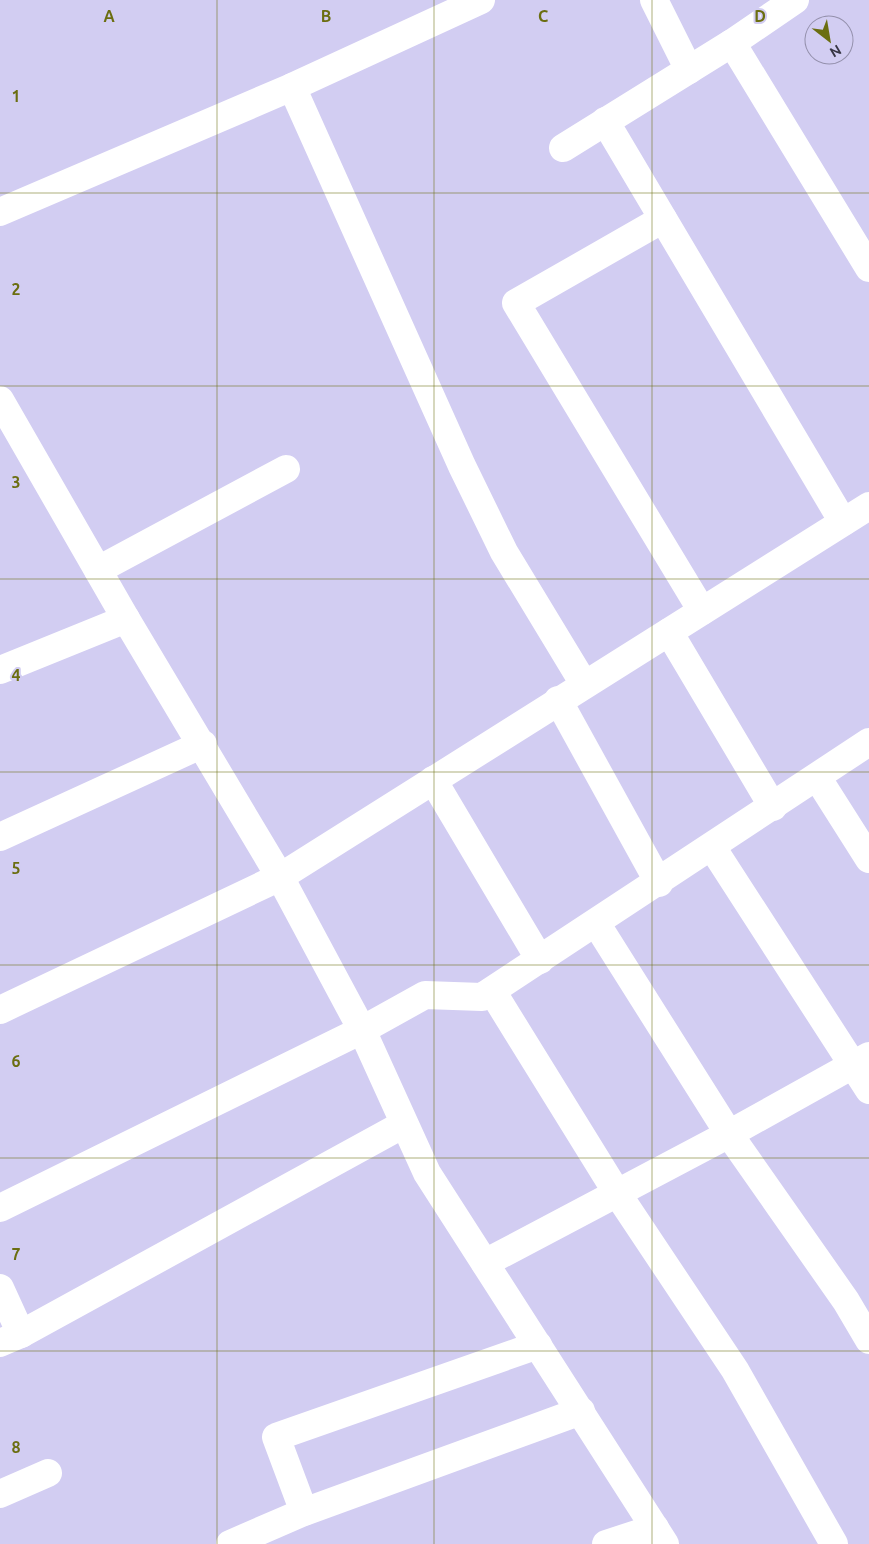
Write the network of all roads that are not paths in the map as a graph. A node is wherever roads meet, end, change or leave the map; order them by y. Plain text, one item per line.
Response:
1 (481, 0) edge
2 (654, 0) edge
3 (795, 0) edge
4 (732, 43) junction
5 (689, 70) junction
6 (292, 87) junction
7 (606, 121) junction
8 (563, 148) dead end
9 (0, 212) edge
10 (663, 219) junction
11 (869, 268) edge
12 (0, 400) edge
13 (286, 469) dead end
14 (869, 506) edge
15 (843, 522) junction
16 (98, 570) junction
17 (702, 611) junction
18 (126, 619) junction
19 (669, 632) junction
20 (0, 670) edge
21 (584, 684) junction
22 (558, 700) junction
23 (869, 742) edge
24 (203, 744) junction
25 (817, 777) junction
26 (433, 780) junction
27 (773, 807) junction
28 (0, 837) edge
29 (712, 847) junction
30 (869, 859) edge
31 (280, 877) junction
32 (659, 882) junction
33 (596, 923) junction
34 (540, 960) junction
35 (492, 991) junction
36 (0, 1010) edge
37 (362, 1030) junction
38 (861, 1061) edge
39 (869, 1090) edge
40 (404, 1124) junction
41 (728, 1134) junction
42 (617, 1193) junction
43 (0, 1208) edge
44 (485, 1263) junction
45 (0, 1288) edge
46 (11, 1338) edge
47 (869, 1340) edge
48 (538, 1345) junction
49 (581, 1411) junction
50 (48, 1473) dead end
51 (0, 1494) edge
52 (304, 1512) junction
53 (660, 1536) edge
54 (230, 1544) edge
55 (606, 1544) edge
56 (834, 1544) edge

1 - 6 street
2 - 5 street
3 - 4 street
4 - 5 street
4 - 11 street
5 - 7 street
6 - 9 street
6 - 21 street
7 - 8 street
7 - 10 street
10 - 15 street
10 - 17 street
12 - 16 street
13 - 16 street
14 - 15 street
15 - 17 street
16 - 18 street
17 - 19 street
18 - 20 street
18 - 24 street
19 - 21 street
19 - 27 street
21 - 22 street
22 - 26 street
22 - 32 street
23 - 25 street
24 - 28 street
24 - 31 street
25 - 27 street
25 - 30 street
26 - 31 street
26 - 34 street
27 - 29 street
29 - 32 street
29 - 38 street
31 - 36 street
31 - 37 street
32 - 33 street
33 - 34 street
33 - 41 street
34 - 35 street
35 - 37 street
35 - 42 street
37 - 40 street
37 - 43 street
38 - 39 street
38 - 41 street
40 - 44 street
40 - 46 street
41 - 42 street
41 - 47 street
42 - 44 street
42 - 56 street
44 - 48 street
45 - 46 street
48 - 49 street
48 - 52 street
49 - 52 street
49 - 53 street
50 - 51 street
52 - 54 street
53 - 55 street

